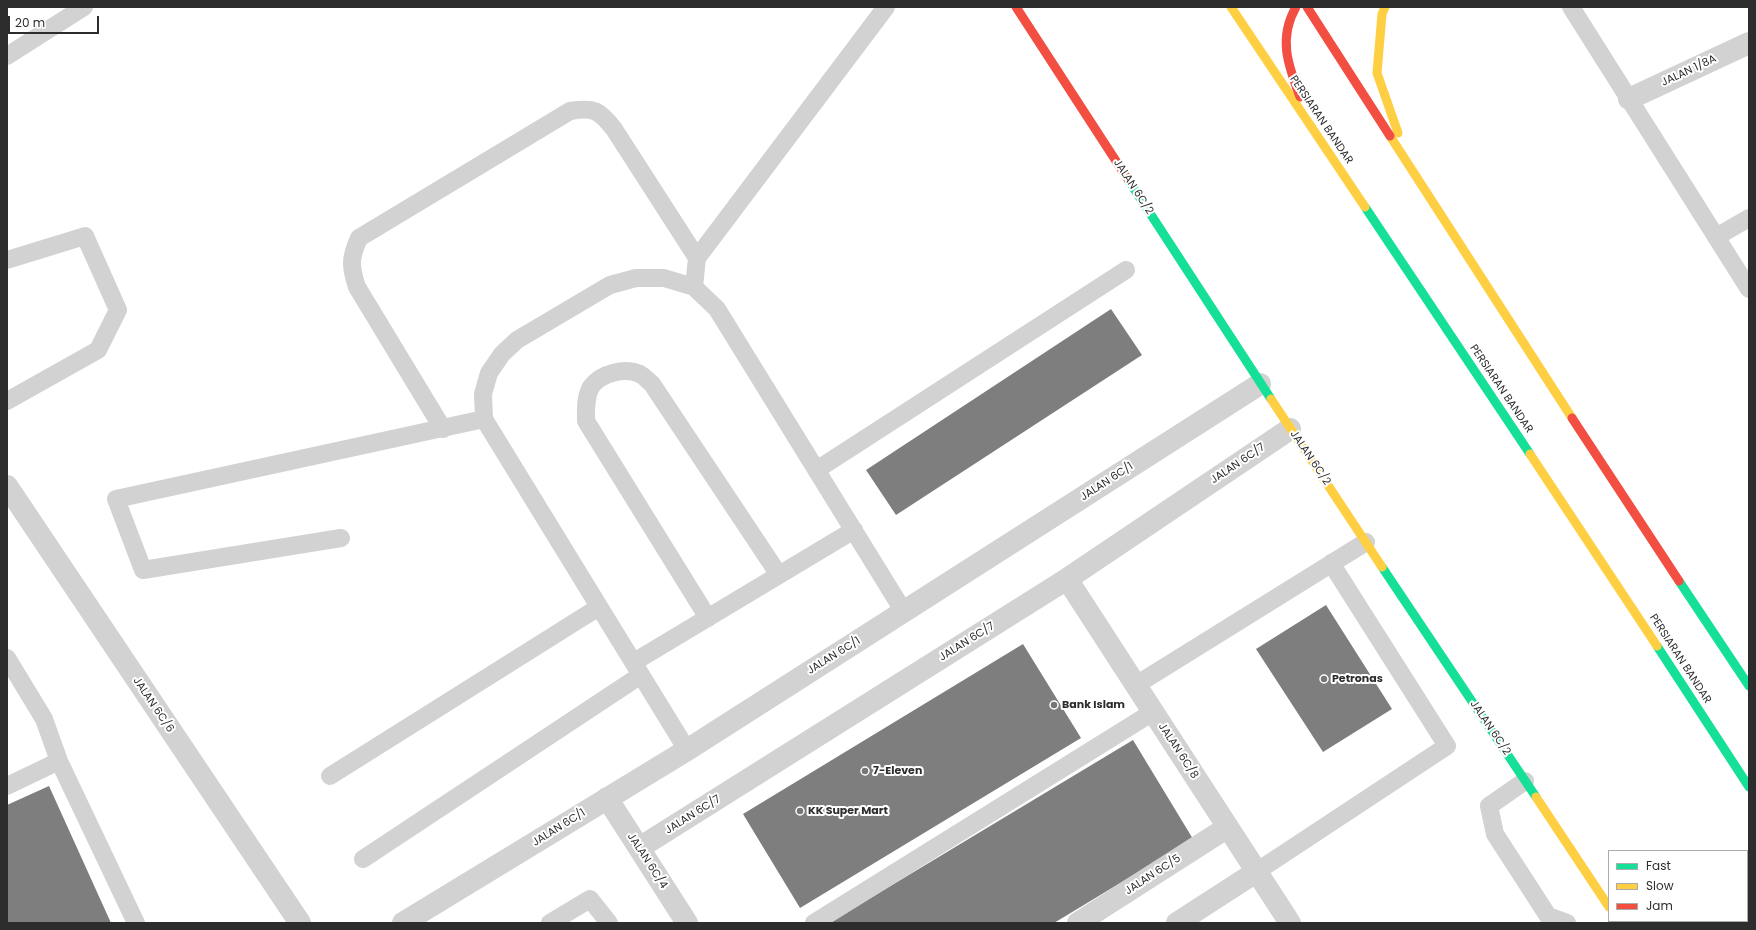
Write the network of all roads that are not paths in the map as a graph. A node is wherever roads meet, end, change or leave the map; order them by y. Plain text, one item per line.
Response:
1 (84, 7) edge
2 (886, 7) edge
3 (1016, 7) edge
4 (1231, 7) edge
5 (1296, 7) edge
6 (1308, 7) edge
7 (1385, 7) edge
8 (1571, 7) edge
9 (1749, 43) edge
10 (7, 56) edge
11 (1629, 99) junction
12 (1312, 129) junction
13 (1411, 170) junction
14 (1749, 218) edge
15 (1716, 237) junction
16 (697, 258) junction
17 (7, 260) edge
18 (1126, 270) dead end
19 (694, 287) junction
20 (1749, 289) edge
21 (1260, 384) junction
22 (7, 402) edge
23 (484, 419) junction
24 (443, 429) junction
25 (1290, 429) junction
26 (818, 469) junction
27 (7, 486) edge
28 (854, 530) junction
29 (341, 538) dead end
30 (1366, 542) junction
31 (1331, 563) junction
32 (779, 575) junction
33 (1067, 579) junction
34 (599, 608) junction
35 (904, 612) junction
36 (708, 618) junction
37 (7, 658) edge
38 (637, 669) junction
39 (1136, 685) junction
40 (1749, 686) edge
41 (1153, 712) junction
42 (687, 750) junction
43 (59, 761) junction
44 (330, 776) dead end
45 (1525, 781) junction
46 (7, 786) edge
47 (1749, 787) edge
48 (607, 798) junction
49 (1228, 827) junction
50 (639, 848) junction
51 (363, 859) dead end
52 (1256, 872) junction
53 (1608, 905) edge
54 (136, 923) edge
55 (300, 923) edge
56 (403, 923) edge
57 (550, 923) edge
58 (609, 923) edge
59 (687, 923) edge
60 (814, 923) edge
61 (1078, 923) edge
62 (1177, 923) edge
63 (1290, 923) edge
64 (1567, 923) edge

1 - 10 lane
2 - 16 lane
3 - 21 main road, JALAN 6C/2
4 - 12 main road, PERSIARAN BANDAR
5 - 12 main road
6 - 13 main road
7 - 13 main road
8 - 11 lane
9 - 11 street, JALAN 1/8A
11 - 15 lane
12 - 47 main road, PERSIARAN BANDAR
13 - 40 main road
14 - 15 lane
15 - 20 lane
16 - 19 lane
16 - 24 lane
17 - 22 lane
18 - 26 lane
19 - 23 lane
19 - 26 lane
21 - 25 main road, JALAN 6C/2
21 - 35 street, JALAN 6C/1
23 - 24 lane
23 - 34 lane
24 - 29 lane
25 - 30 main road, JALAN 6C/2
25 - 33 street, JALAN 6C/7
26 - 28 lane
27 - 55 street, JALAN 6C/6
28 - 32 lane
28 - 35 lane
30 - 31 lane
30 - 45 main road, JALAN 6C/2
31 - 39 lane
31 - 52 lane
32 - 36 lane
32 - 36 lane
33 - 39 street, JALAN 6C/8
33 - 50 street, JALAN 6C/7
34 - 38 lane
34 - 44 lane
35 - 42 street, JALAN 6C/1
36 - 38 lane
37 - 43 lane
38 - 42 lane
38 - 51 lane
39 - 41 street, JALAN 6C/8
41 - 49 street, JALAN 6C/8
41 - 60 lane
42 - 48 street, JALAN 6C/1
43 - 46 lane
43 - 54 lane
45 - 53 main road, JALAN 6C/2
45 - 64 lane
48 - 50 street, JALAN 6C/4
48 - 56 street, JALAN 6C/1
49 - 52 street, JALAN 6C/8
49 - 61 street, JALAN 6C/5
50 - 59 street, JALAN 6C/4
52 - 62 street
52 - 63 street, JALAN 6C/8
57 - 58 lane

